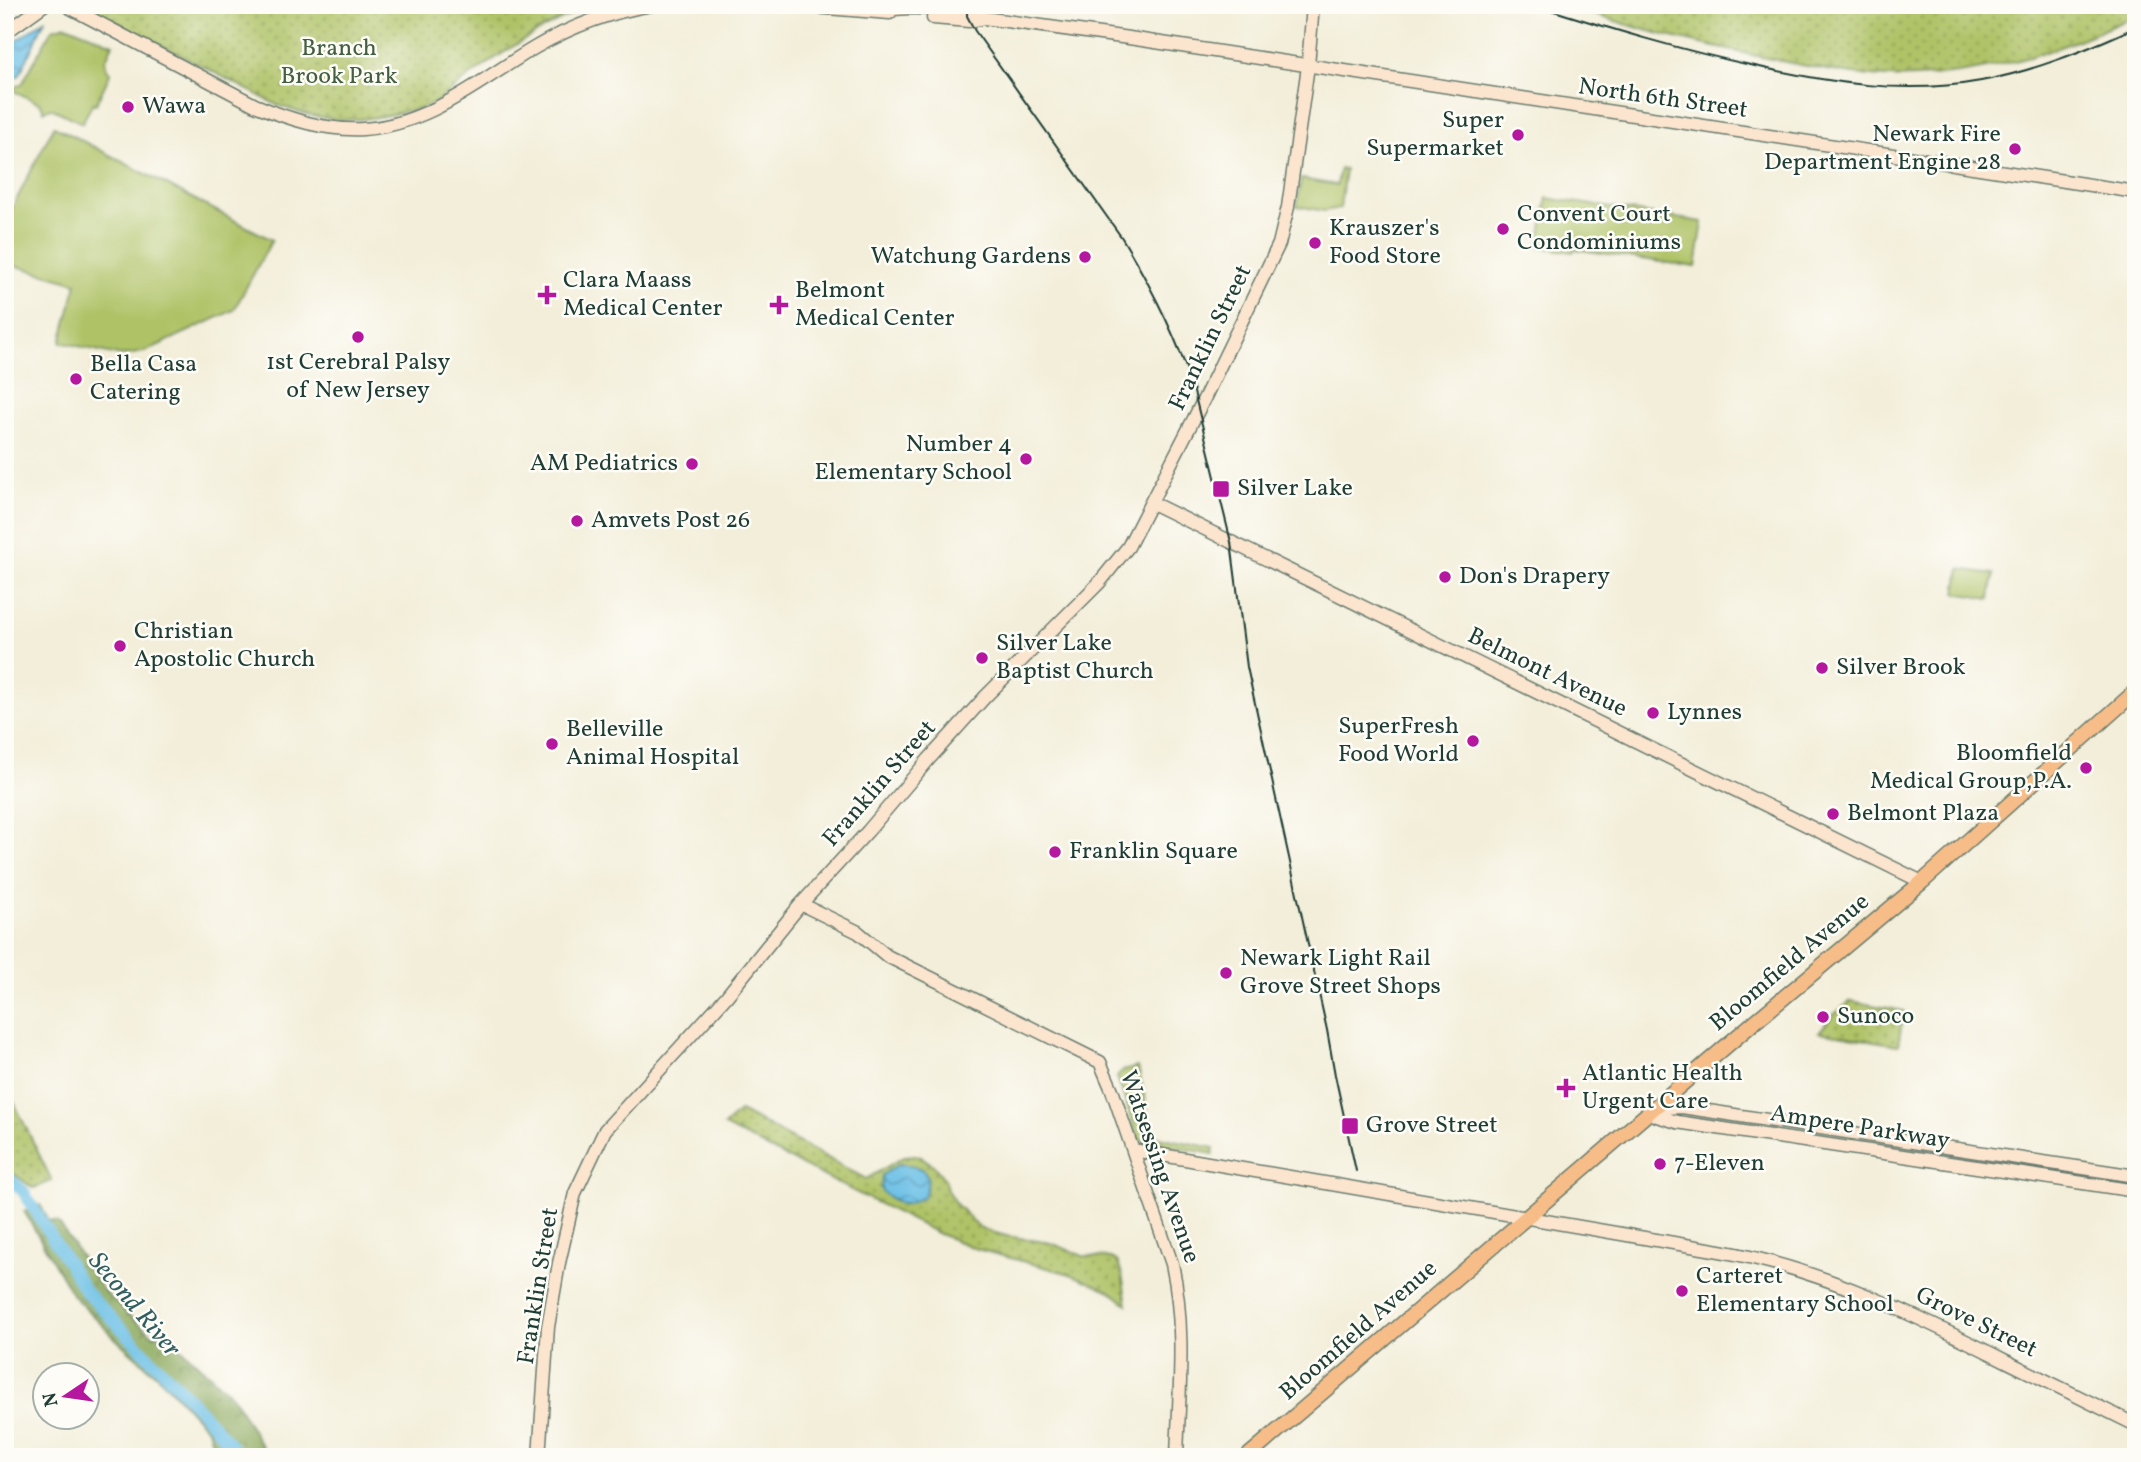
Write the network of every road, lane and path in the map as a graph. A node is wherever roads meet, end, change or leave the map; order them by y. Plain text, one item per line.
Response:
1 (44, 5) edge
2 (65, 5) edge
3 (651, 5) edge
4 (788, 5) edge
5 (1313, 5) edge
6 (5, 33) edge
7 (1308, 66) junction
8 (2136, 192) edge
9 (1152, 503) junction
10 (2136, 691) edge
11 (1923, 881) junction
12 (801, 904) junction
13 (1650, 1112) junction
14 (1133, 1150) junction
15 (2136, 1176) edge
16 (2136, 1191) edge
17 (1526, 1217) junction
18 (2136, 1425) edge
19 (539, 1457) edge
20 (1177, 1457) edge
21 (1247, 1457) edge

1 - 6 main road
2 - 3 main road
4 - 7 main road, North 6th Street
5 - 7 main road, Franklin Street
7 - 8 main road, North 6th Street
7 - 9 main road, Franklin Street
9 - 11 main road, Belmont Avenue
9 - 12 main road, Franklin Street
10 - 11 main road, Bloomfield Avenue
11 - 13 main road, Bloomfield Avenue
12 - 14 main road, Watsessing Avenue
12 - 19 main road, Franklin Street
13 - 15 main road, Ampere Parkway
13 - 16 main road, Ampere Parkway
13 - 17 main road, Bloomfield Avenue
14 - 17 main road, Grove Street
14 - 20 main road, Watsessing Avenue
17 - 18 main road, Grove Street
17 - 21 main road, Bloomfield Avenue

